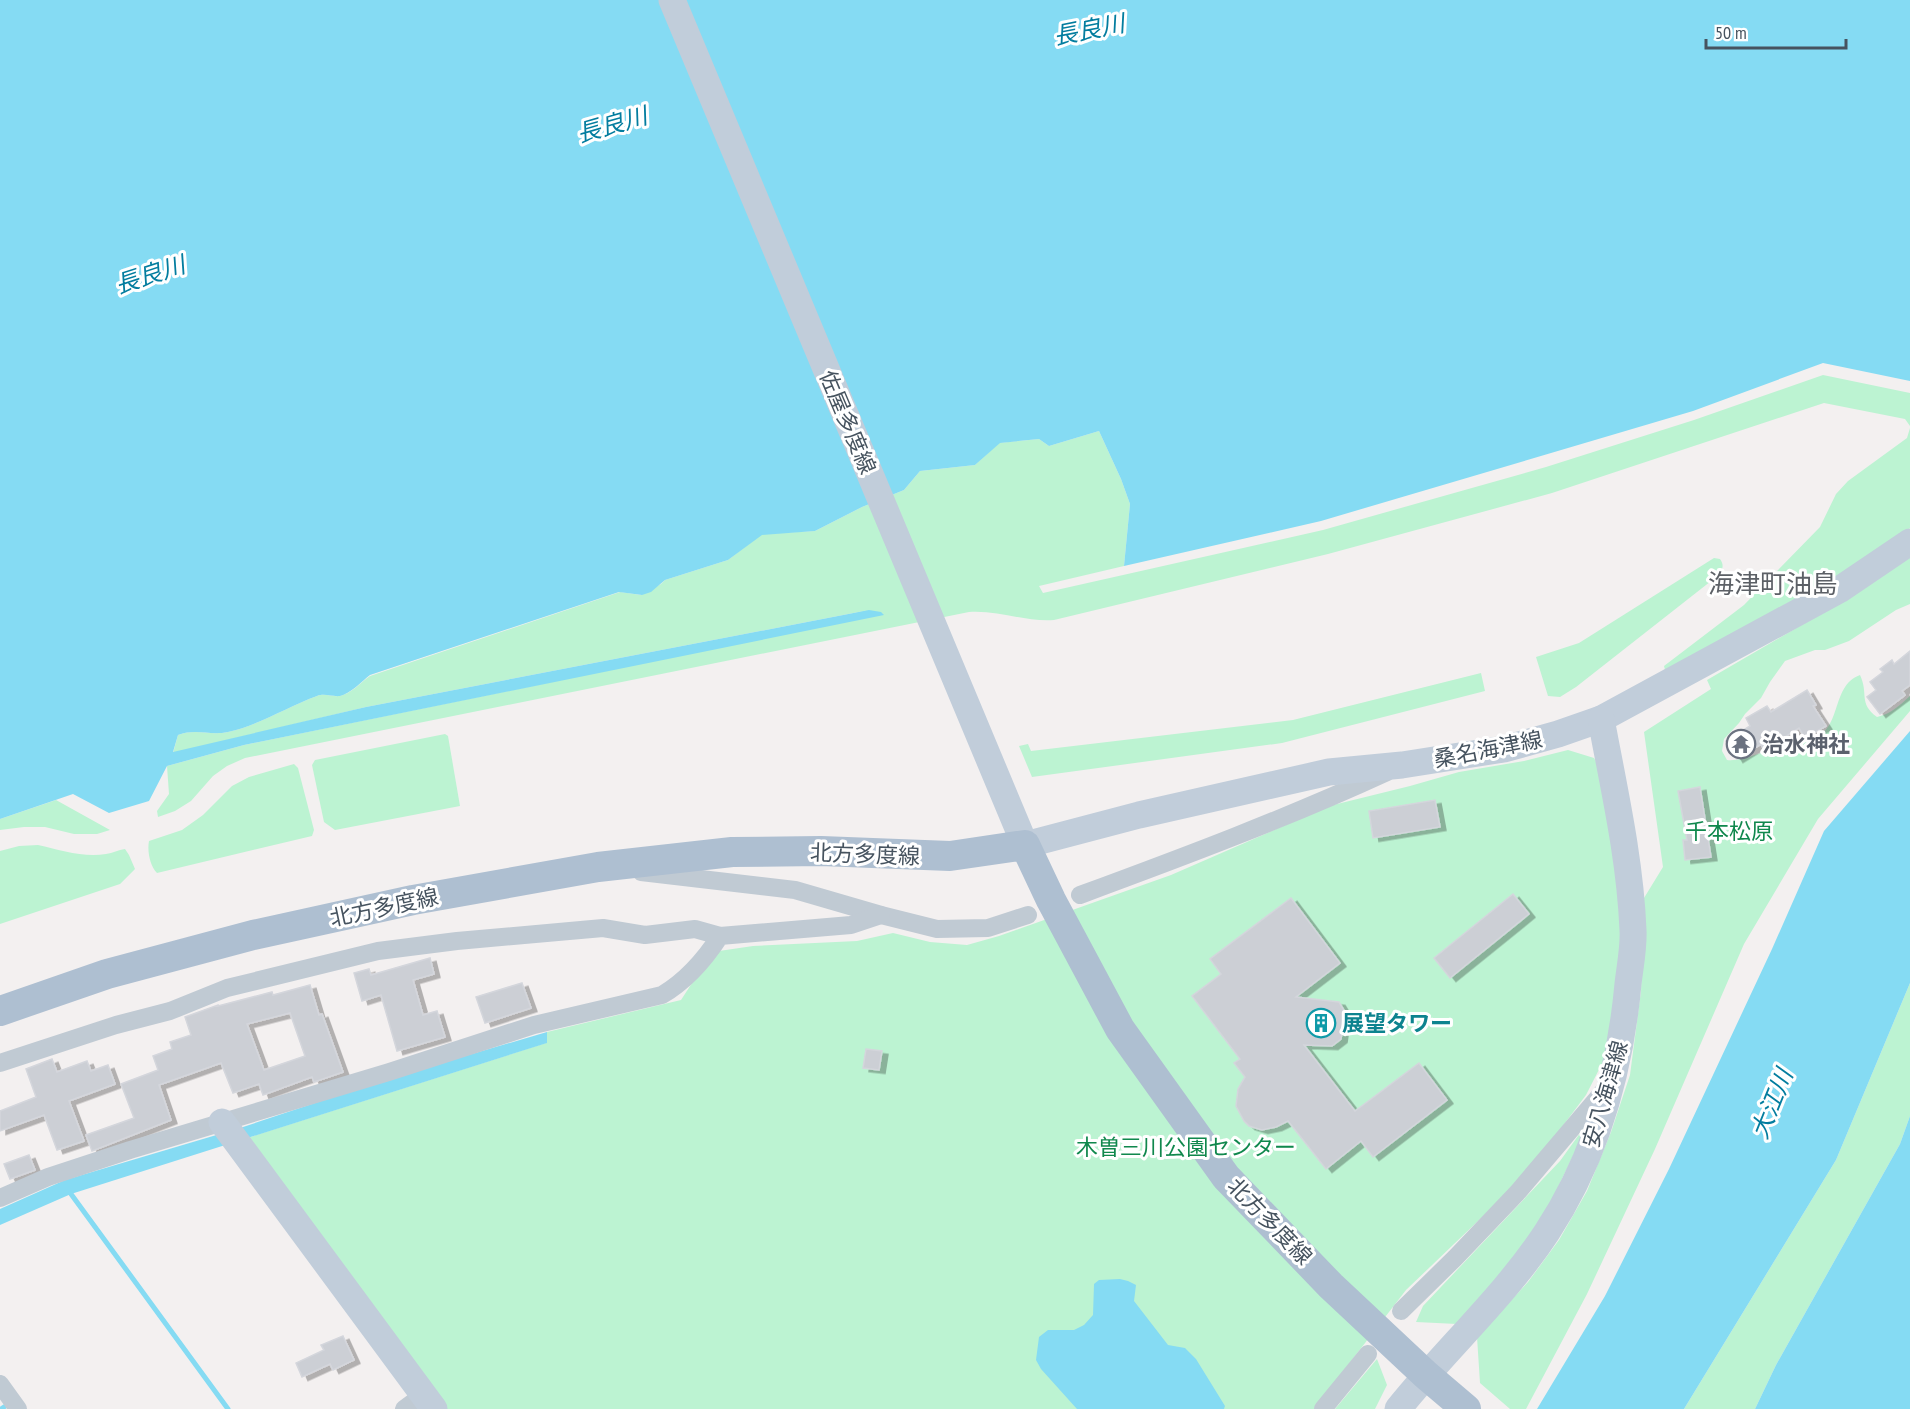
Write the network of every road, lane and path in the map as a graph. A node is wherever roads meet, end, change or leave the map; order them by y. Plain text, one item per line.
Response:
1 (672, 0) edge
2 (1910, 542) edge
3 (1601, 719) junction
4 (1402, 765) junction
5 (1025, 845) junction
6 (598, 867) junction
7 (1080, 895) dead end
8 (881, 915) junction
9 (1028, 915) dead end
10 (720, 936) junction
11 (0, 1011) edge
12 (0, 1063) edge
13 (1613, 1080) junction
14 (229, 1132) junction
15 (0, 1198) edge
16 (1401, 1311) dead end
17 (1368, 1354) dead end
18 (1426, 1375) junction
19 (0, 1384) edge
20 (420, 1404) edge
21 (18, 1409) edge
22 (1323, 1409) edge
23 (1398, 1409) edge
24 (1466, 1409) edge

1 - 5 main road, 佐屋多度線
2 - 3 main road, 桑名海津線
3 - 4 main road, 桑名海津線
3 - 13 main road, 安八海津線
4 - 5 main road, 桑名海津線
4 - 7 street
5 - 6 main road, 北方多度線
5 - 18 main road, 北方多度線
6 - 8 street
6 - 11 main road, 北方多度線
8 - 9 street
8 - 10 street
10 - 12 street
10 - 14 street
13 - 16 street
13 - 18 main road, 安八海津線
14 - 15 street
14 - 20 main road
17 - 22 street
18 - 23 main road, 安八海津線
18 - 24 main road, 北方多度線
19 - 21 street

